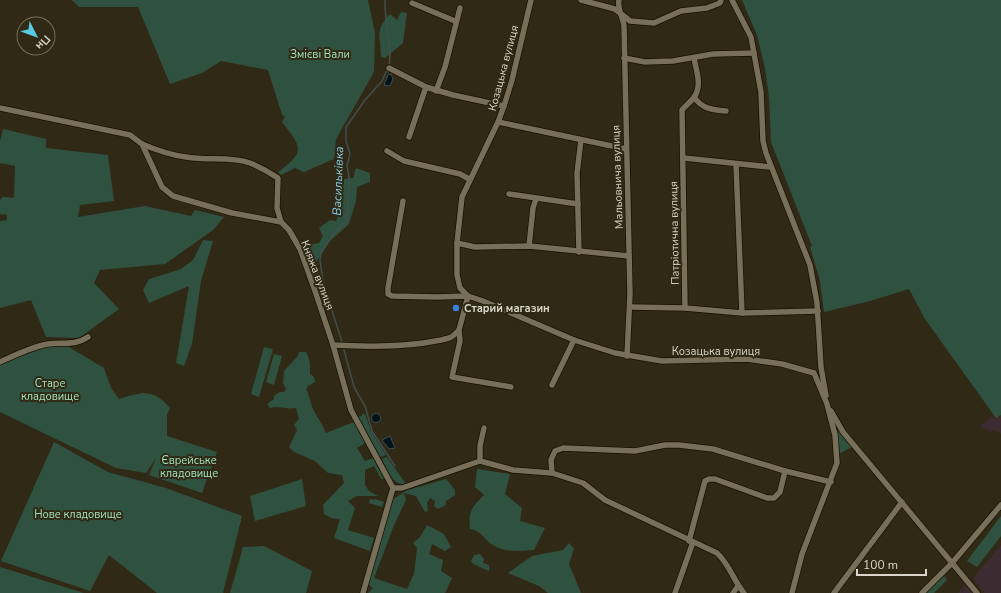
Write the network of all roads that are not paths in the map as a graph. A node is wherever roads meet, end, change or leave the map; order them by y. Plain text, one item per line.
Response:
1 (531, 0) edge
2 (581, 0) edge
3 (619, 0) edge
4 (721, 0) edge
5 (732, 0) edge
6 (412, 3) dead end
7 (460, 8) dead end
8 (623, 16) junction
9 (455, 21) junction
10 (754, 53) junction
11 (624, 58) junction
12 (694, 58) junction
13 (388, 68) dead end
14 (426, 87) junction
15 (436, 91) junction
16 (694, 97) junction
17 (504, 106) junction
18 (0, 108) edge
19 (726, 111) dead end
20 (498, 122) junction
21 (409, 137) dead end
22 (581, 140) junction
23 (142, 144) junction
24 (626, 149) junction
25 (387, 151) dead end
26 (684, 158) junction
27 (736, 164) junction
28 (770, 167) junction
29 (469, 179) junction
30 (509, 194) dead end
31 (536, 199) junction
32 (403, 201) dead end
33 (578, 204) junction
34 (281, 222) junction
35 (457, 243) junction
36 (529, 246) junction
37 (579, 252) junction
38 (630, 256) junction
39 (468, 296) junction
40 (630, 307) junction
41 (685, 308) junction
42 (742, 312) junction
43 (818, 312) junction
44 (459, 330) junction
45 (88, 337) dead end
46 (574, 340) junction
47 (333, 345) junction
48 (627, 356) junction
49 (0, 362) edge
50 (821, 367) junction
51 (814, 373) junction
52 (552, 384) dead end
53 (511, 387) dead end
54 (827, 404) junction
55 (484, 428) dead end
56 (842, 432) junction
57 (835, 435) junction
58 (480, 462) junction
59 (785, 471) junction
60 (552, 474) junction
61 (831, 482) junction
62 (393, 488) junction
63 (902, 502) junction
64 (1001, 505) edge
65 (691, 542) junction
66 (952, 564) junction
67 (738, 586) junction
68 (363, 593) edge
69 (675, 593) edge
70 (733, 593) edge
71 (744, 593) edge
72 (792, 593) edge
73 (834, 593) edge
74 (922, 593) edge
75 (977, 593) edge

1 - 17 street, Козацька вулиця
2 - 8 street
3 - 8 street, Мальовнича вулиця
4 - 8 street
5 - 10 street
6 - 9 street
7 - 9 street
8 - 11 street, Мальовнича вулиця
9 - 15 street
10 - 12 street
10 - 28 street
11 - 12 street
11 - 24 street, Мальовнича вулиця
12 - 16 street, Патріотична вулиця
13 - 14 street
14 - 15 street
14 - 21 street
15 - 17 street
16 - 19 street
16 - 26 street, Патріотична вулиця
17 - 20 street, Козацька вулиця
18 - 23 street
20 - 22 street
20 - 29 street, Козацька вулиця
22 - 24 street
22 - 33 street
23 - 34 street
23 - 34 street
24 - 38 street, Мальовнича вулиця
25 - 29 street
26 - 27 street
26 - 41 street, Патріотична вулиця
27 - 28 street
27 - 42 street
28 - 43 street
29 - 35 street, Козацька вулиця
30 - 31 street
31 - 33 street
31 - 36 street
32 - 39 street
33 - 37 street
34 - 47 street, Княжа вулиця
35 - 36 street
35 - 39 street, Козацька вулиця
36 - 37 street
37 - 38 street
38 - 40 street, Мальовнича вулиця
39 - 44 street
39 - 46 street, Козацька вулиця
40 - 41 street
40 - 48 street, Мальовнича вулиця
41 - 42 street
42 - 43 street
43 - 50 street
44 - 47 street
44 - 53 street
45 - 49 street
46 - 48 street, Козацька вулиця
46 - 52 street
47 - 62 street, Княжа вулиця
48 - 51 street, Козацька вулиця
50 - 51 street
50 - 54 street
51 - 54 street
54 - 56 street
54 - 57 street
55 - 58 street
56 - 57 street
56 - 63 street
57 - 61 street
58 - 60 street
58 - 62 street
59 - 60 street
59 - 61 street
59 - 65 street
60 - 65 street
61 - 72 street
62 - 68 street
63 - 66 street
63 - 73 street
64 - 66 street
65 - 67 street
65 - 69 street
66 - 74 street
66 - 75 street
67 - 70 street
67 - 71 street

